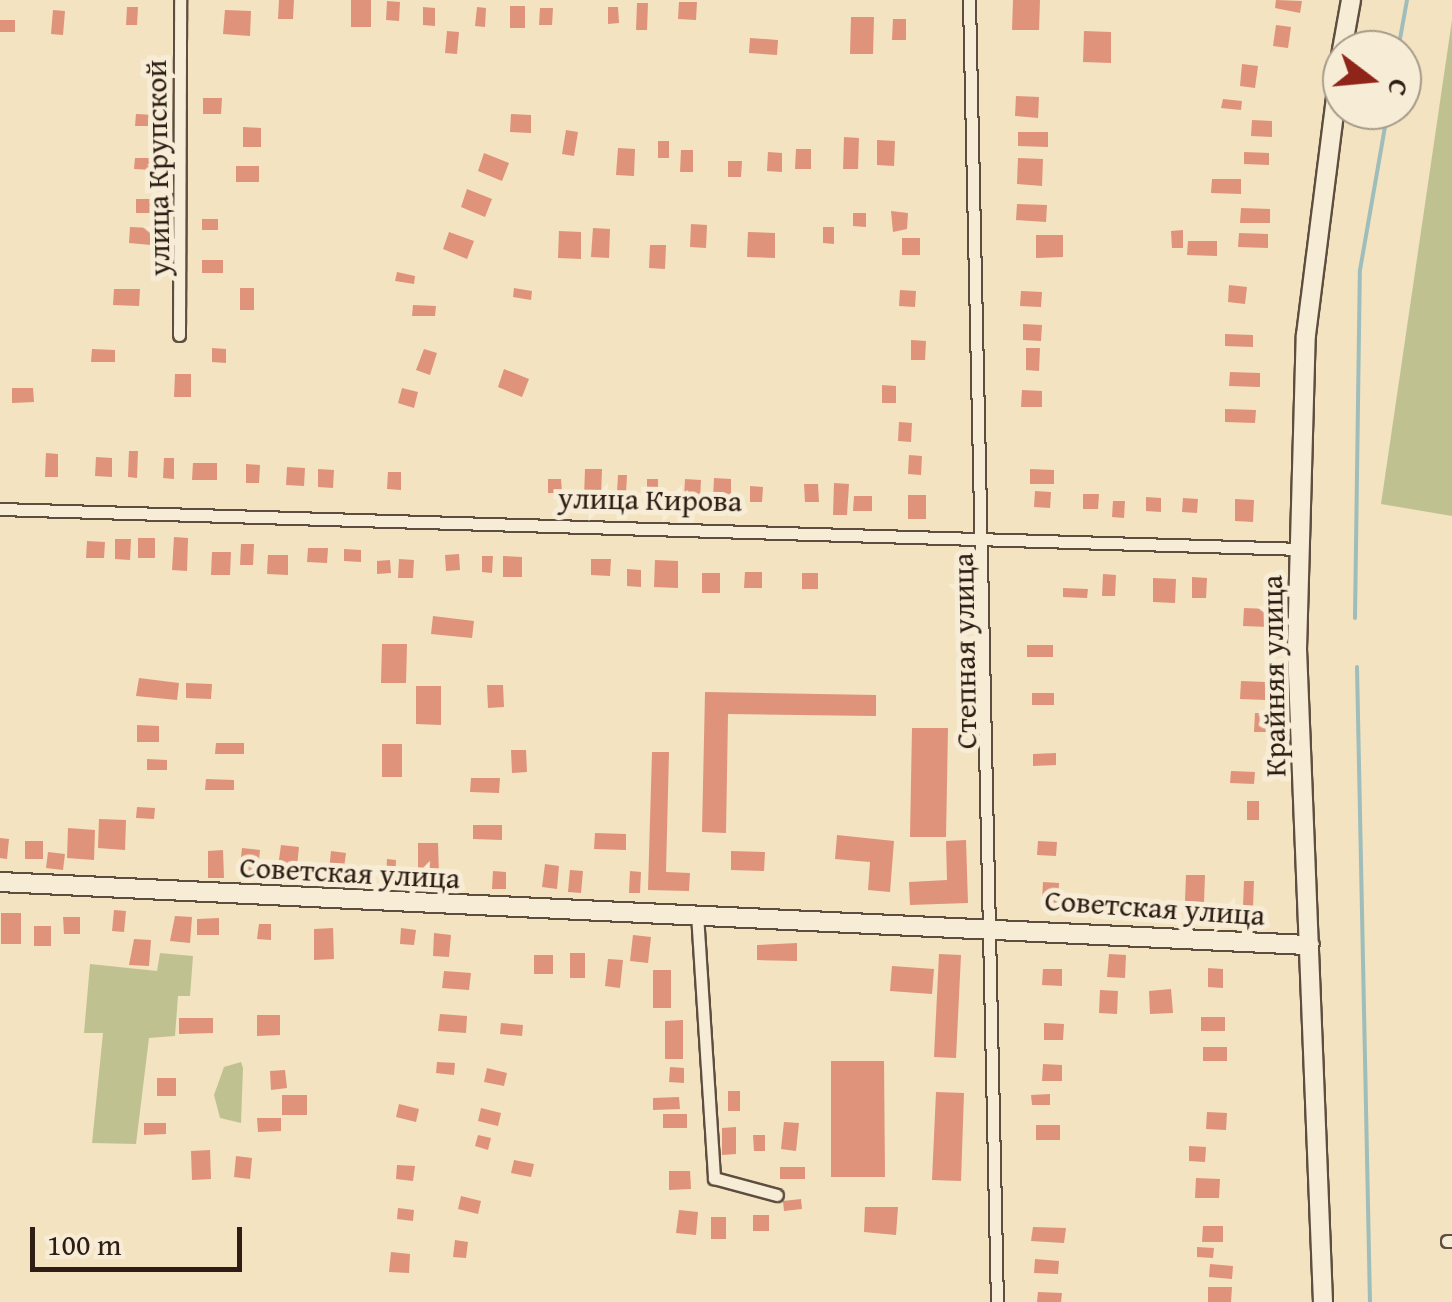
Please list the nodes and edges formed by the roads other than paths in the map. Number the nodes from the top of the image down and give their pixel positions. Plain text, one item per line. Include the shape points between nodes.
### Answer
1 (180, 0) edge
2 (969, 0) edge
3 (1351, 0) edge
4 (1346, 30) edge
5 (1332, 130) edge
6 (179, 335) dead end
7 (0, 508) edge
8 (987, 532) junction
9 (1299, 548) junction
10 (0, 882) edge
11 (697, 914) junction
12 (993, 923) junction
13 (1309, 945) junction
14 (776, 1195) dead end
15 (997, 1302) edge
16 (1322, 1302) edge

1 - 6 street, улица Крупской
2 - 8 street, Степная улица
3 - 4 street, Крайняя улица
5 - 9 street, Крайняя улица via 1306,334
7 - 8 street, улица Кирова
8 - 9 street, улица Кирова
8 - 12 street, Степная улица
9 - 13 street, Крайняя улица
10 - 11 street, Советская улица
11 - 12 street, Советская улица
11 - 14 street via 714,1178
12 - 13 street, Советская улица
12 - 15 street, Степная улица
13 - 16 street, Крайняя улица

